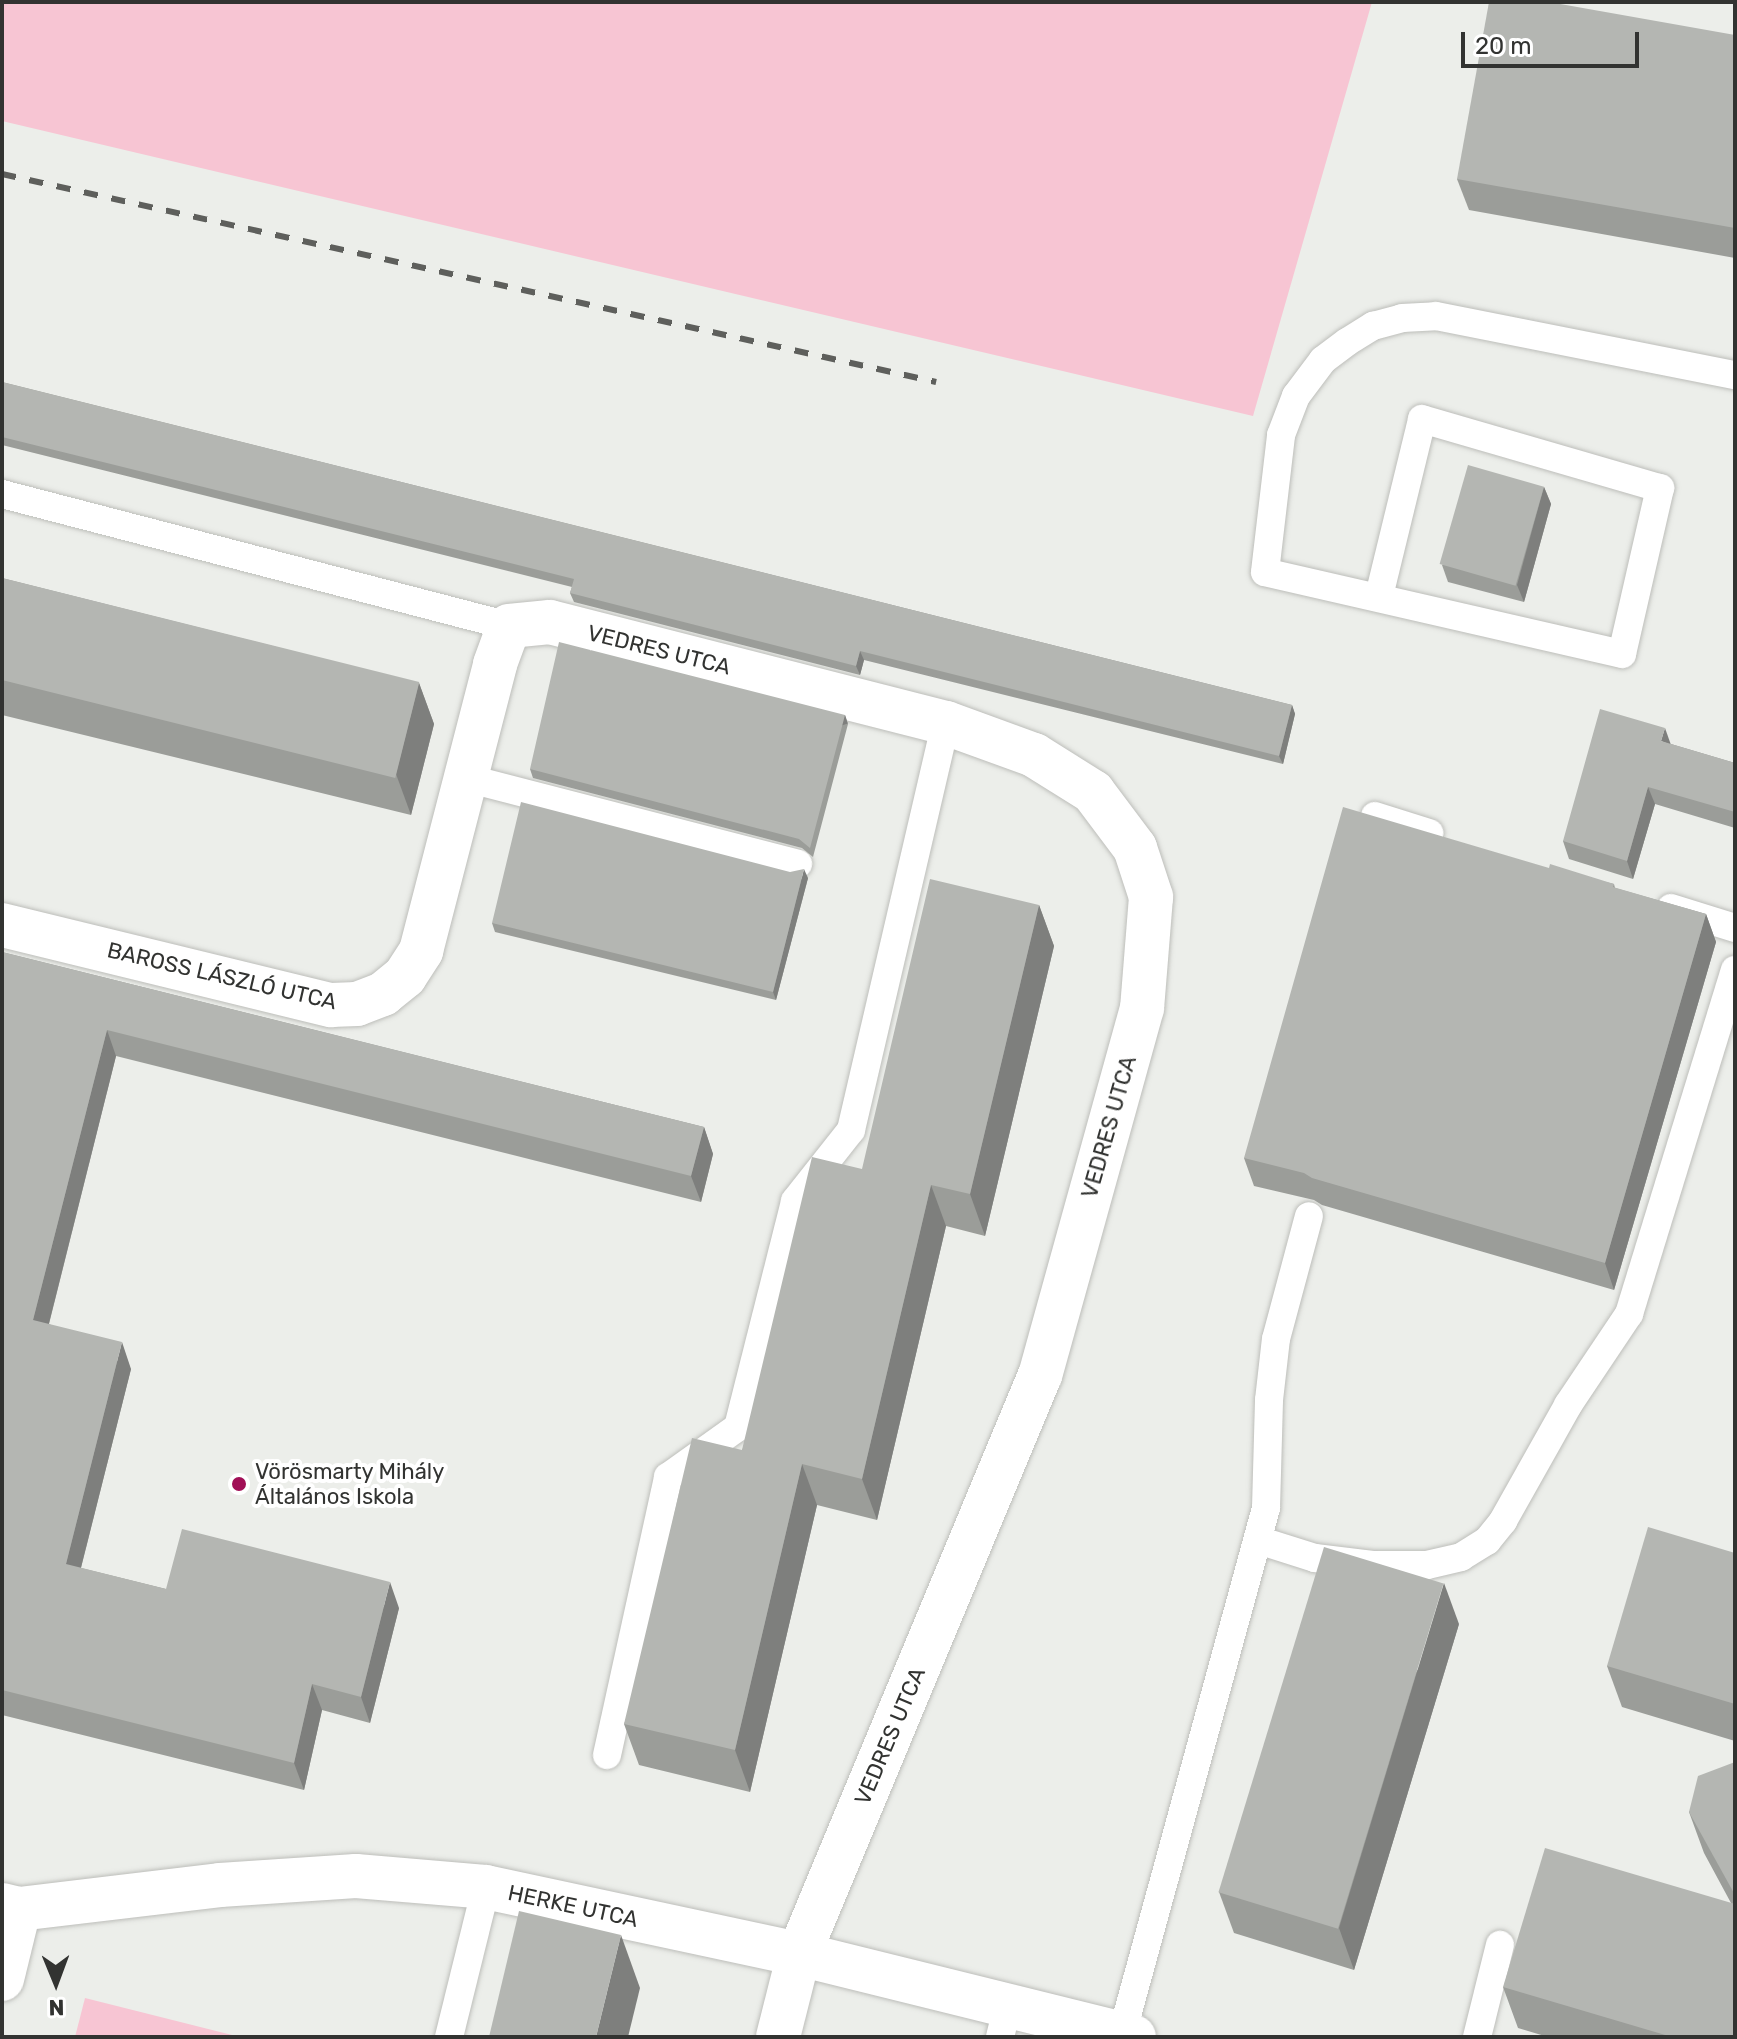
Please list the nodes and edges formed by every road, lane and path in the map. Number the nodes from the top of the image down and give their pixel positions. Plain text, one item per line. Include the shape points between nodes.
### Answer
1 (1735, 375) edge
2 (2, 494) edge
3 (1379, 596) junction
4 (509, 626) junction
5 (946, 723) junction
6 (466, 778) junction
7 (1375, 816) edge
8 (1450, 839) edge
9 (798, 864) dead end
10 (1645, 900) edge
11 (2, 925) edge
12 (1735, 928) edge
13 (1735, 970) edge
14 (1309, 1216) edge
15 (1258, 1540) junction
16 (607, 1755) dead end
17 (486, 1887) junction
18 (11, 1907) edge
19 (1500, 1945) dead end
20 (799, 1954) junction
21 (2, 1979) edge
22 (1004, 2021) edge
23 (1128, 2036) edge
24 (449, 2037) edge
25 (778, 2037) edge
26 (1477, 2037) edge

1 - 3 lane via 1436,316 1373,326 1347,342 1323,360 1296,396 1281,435 1265,572
2 - 4 lane
3 - 3 lane via 1622,654 1660,488 1422,419
4 - 5 street, VEDRES UTCA via 550,622
4 - 6 street, BAROSS LÁSZLÓ UTCA
5 - 16 lane via 851,1130 795,1201 738,1427 668,1477
5 - 20 street, VEDRES UTCA via 1034,755 1093,792 1135,848 1151,897 1142,1008 1040,1375
6 - 9 lane
6 - 11 street, BAROSS LÁSZLÓ UTCA via 421,951 405,976 383,994 357,1004 331,1005
7 - 8 lane
10 - 12 lane
13 - 15 lane via 1629,1314 1487,1541 1461,1557 1427,1565 1373,1565 1315,1558
14 - 15 lane via 1276,1339 1266,1508
15 - 23 lane
17 - 18 street, HERKE UTCA via 356,1876
17 - 20 street, HERKE UTCA
17 - 24 lane
18 - 21 street
19 - 26 lane
20 - 22 street, HERKE UTCA
20 - 25 street, VEDRES UTCA
22 - 23 street, HERKE UTCA

